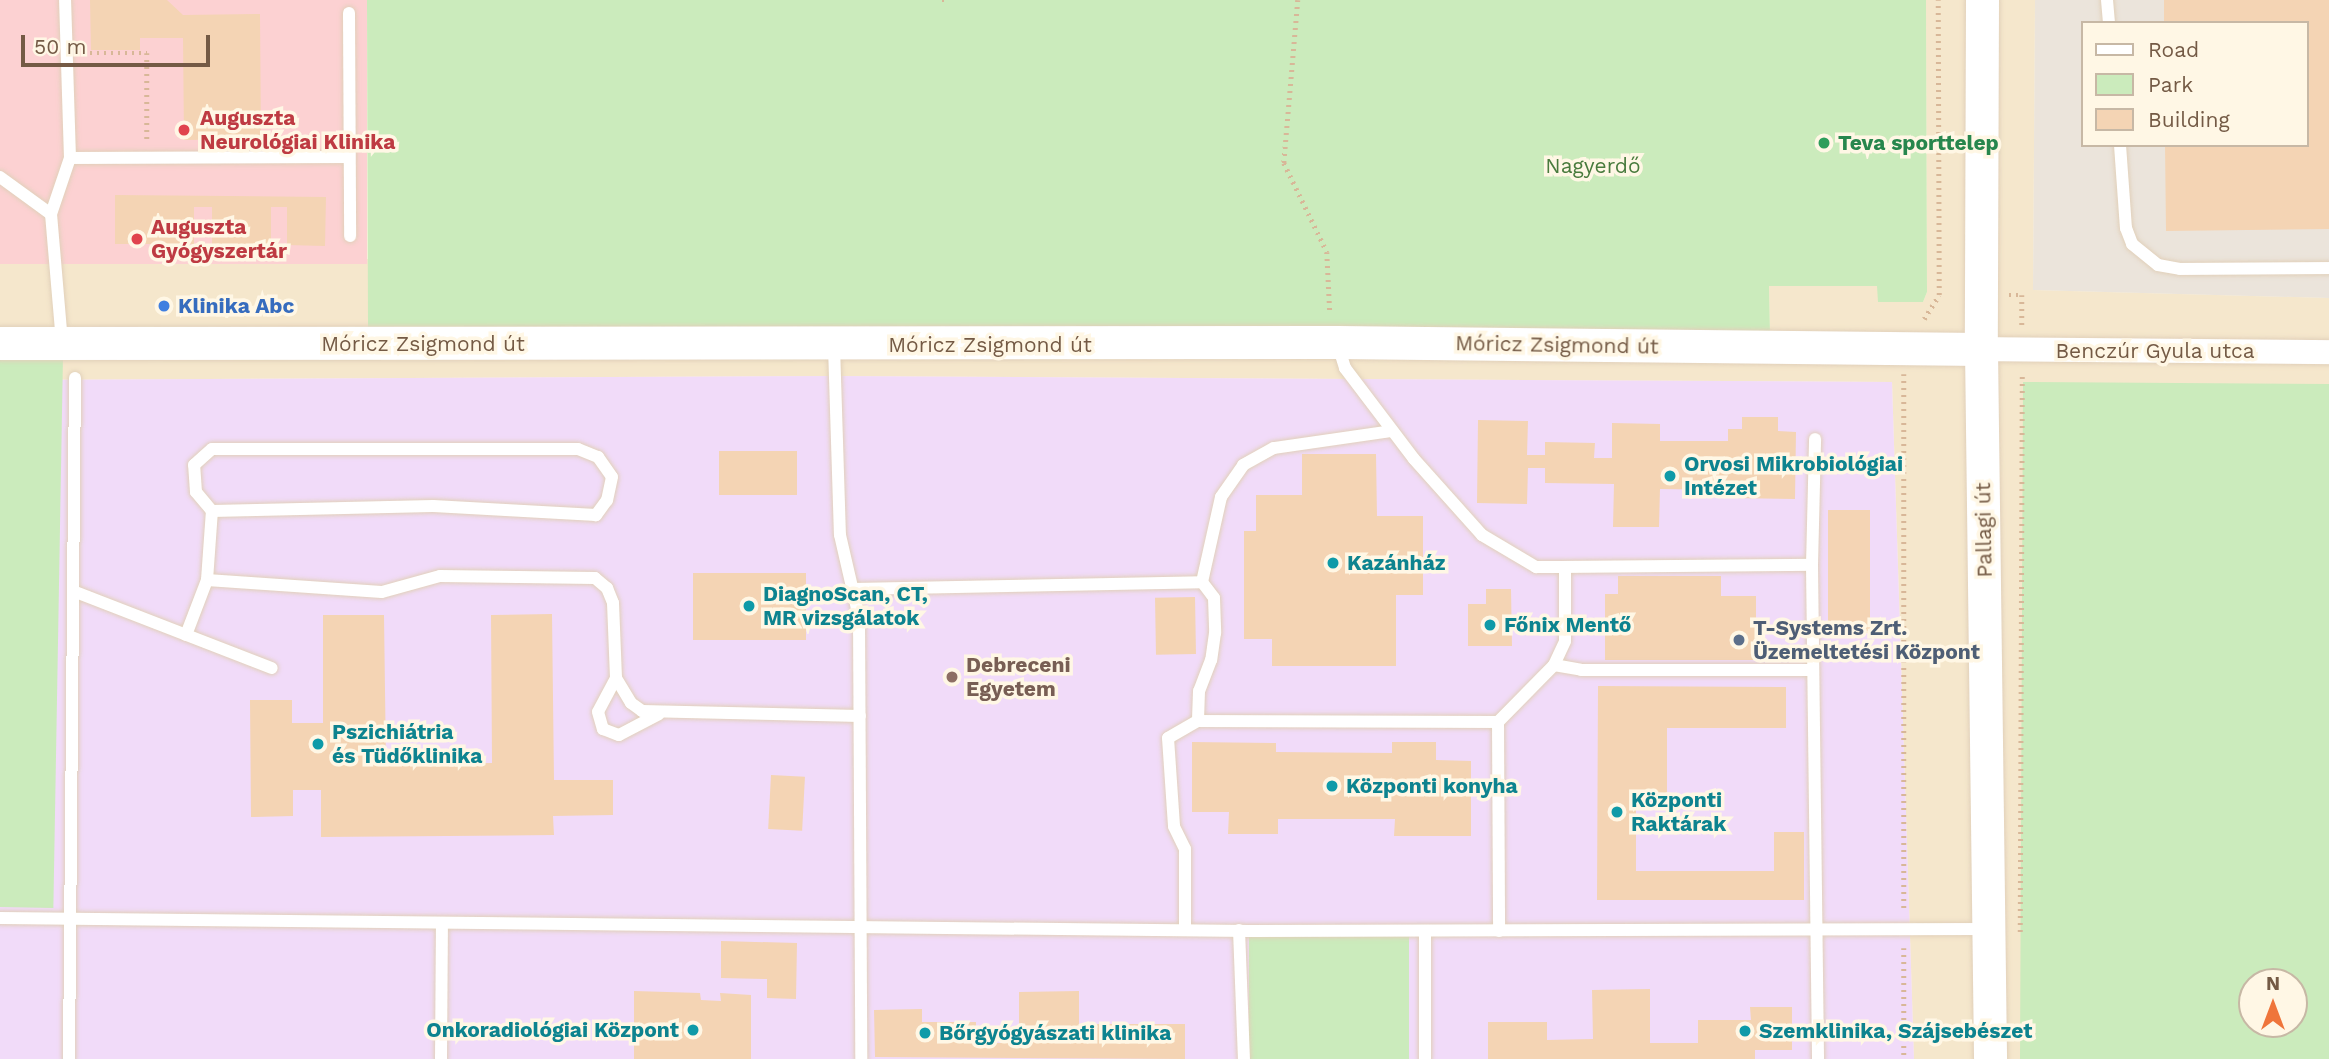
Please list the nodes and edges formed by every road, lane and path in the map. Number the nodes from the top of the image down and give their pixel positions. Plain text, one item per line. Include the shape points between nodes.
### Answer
1 (65, 0) edge
2 (942, 0) edge
3 (948, 0) edge
4 (1298, 0) edge
5 (1938, 0) edge
6 (1982, 0) edge
7 (2107, 0) edge
8 (349, 13) dead end
9 (2109, 21) edge
10 (64, 52) junction
11 (2120, 147) edge
12 (349, 157) junction
13 (70, 158) junction
14 (146, 158) junction
15 (0, 177) edge
16 (51, 214) junction
17 (350, 236) dead end
18 (2329, 268) edge
19 (1333, 327) junction
20 (62, 342) junction
21 (0, 343) edge
22 (834, 346) junction
23 (1924, 349) junction
24 (1981, 349) junction
25 (2329, 352) edge
26 (75, 378) dead end
27 (2022, 382) dead end
28 (1392, 431) junction
29 (1815, 439) dead end
30 (212, 511) junction
31 (1812, 565) junction
32 (1565, 567) junction
33 (207, 580) junction
34 (1202, 582) junction
35 (853, 589) junction
36 (73, 591) junction
37 (186, 635) junction
38 (1554, 665) junction
39 (272, 667) dead end
40 (1812, 670) junction
41 (616, 678) junction
42 (659, 714) junction
43 (860, 716) junction
44 (1198, 721) junction
45 (1498, 722) junction
46 (68, 916) junction
47 (0, 918) edge
48 (442, 924) junction
49 (863, 924) junction
50 (1185, 929) junction
51 (1239, 930) junction
52 (1904, 930) junction
53 (1425, 931) junction
54 (1499, 931) junction
55 (1818, 932) junction
56 (2005, 932) junction
57 (69, 1059) edge
58 (441, 1059) edge
59 (862, 1059) edge
60 (1244, 1059) edge
61 (1425, 1059) edge
62 (1818, 1059) edge
63 (1904, 1059) edge
64 (1990, 1059) edge

1 - 10 lane
2 - 3 path
4 - 19 path via 1284,163 1327,252
5 - 23 path via 1939,295 1924,320
6 - 24 street, Pallagi út
7 - 9 lane
8 - 12 lane
10 - 13 lane
10 - 14 path via 147,53
11 - 18 lane via 2126,228 2132,244 2158,265 2180,269
12 - 14 lane
12 - 17 lane
13 - 14 lane
13 - 16 lane
15 - 16 lane
16 - 20 lane
19 - 22 street, Móricz Zsigmond út
19 - 23 street, Móricz Zsigmond út
19 - 28 lane via 1345,368
20 - 21 street, Móricz Zsigmond út
20 - 22 street, Móricz Zsigmond út
22 - 35 lane via 840,535
23 - 24 street, Móricz Zsigmond út
23 - 52 path via 1924,366 1904,366
24 - 25 street, Benczúr Gyula utca
24 - 56 street, Pallagi út
26 - 36 lane
27 - 56 path
28 - 32 lane via 1482,535 1536,567
28 - 34 lane via 1275,448 1243,465 1221,497
29 - 31 lane
30 - 30 lane via 433,506 596,515 607,500 612,477 598,457 578,449 212,449 194,465 196,492
30 - 33 lane
31 - 32 lane
31 - 40 lane
32 - 38 lane via 1565,641
33 - 37 lane
33 - 41 lane via 383,592 440,576 595,578 607,588 613,603
34 - 35 lane
34 - 44 lane via 1214,598 1215,633 1199,691
35 - 43 lane via 859,617
36 - 37 lane
36 - 46 lane
37 - 39 lane
38 - 40 lane via 1581,670
38 - 45 lane
40 - 55 lane
41 - 42 lane via 631,703
41 - 42 lane via 598,712 603,729 620,735
42 - 43 lane
43 - 49 lane
44 - 45 lane
44 - 50 lane via 1168,738 1174,826 1185,849
45 - 54 lane
46 - 47 lane
46 - 48 lane
46 - 57 lane
48 - 49 lane
48 - 58 lane
49 - 50 lane
49 - 59 lane
50 - 51 lane
51 - 53 lane
51 - 60 lane
52 - 55 lane
52 - 56 lane
52 - 63 path
53 - 54 lane
53 - 61 lane
54 - 55 lane
55 - 62 lane
56 - 64 street, Pallagi út

